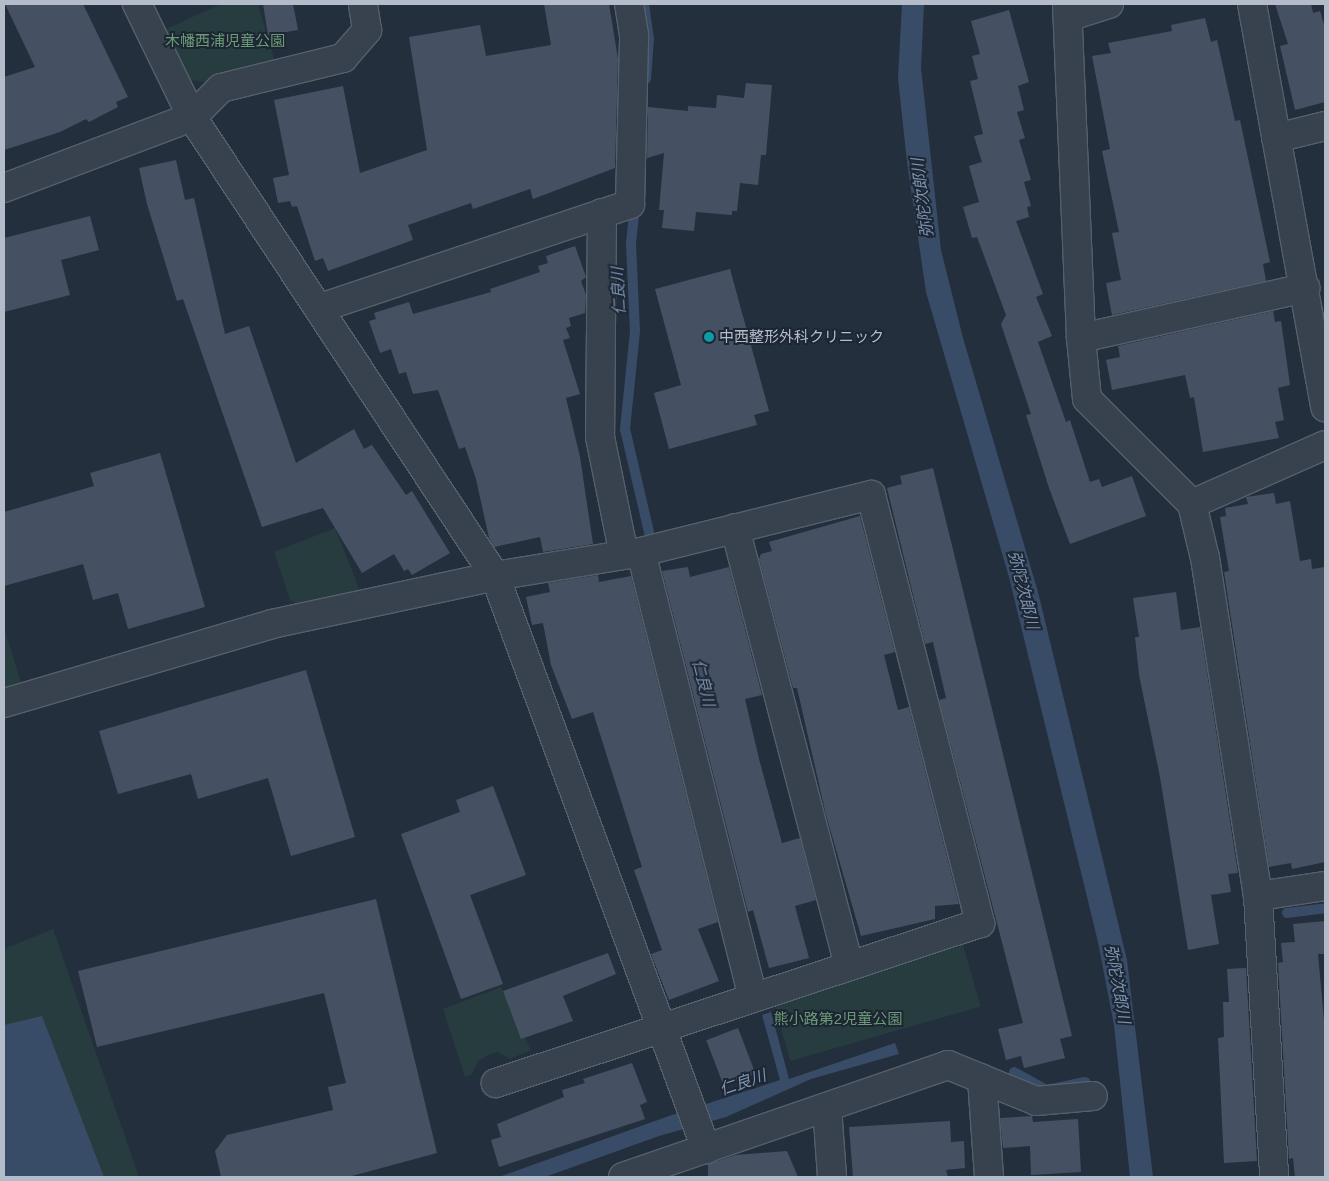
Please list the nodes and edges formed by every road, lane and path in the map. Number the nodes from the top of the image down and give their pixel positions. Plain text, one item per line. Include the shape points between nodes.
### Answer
1 (137, 4) edge
2 (362, 4) edge
3 (629, 4) edge
4 (1109, 4) edge
5 (1252, 4) edge
6 (1067, 10) edge
7 (192, 117) junction
8 (1325, 126) edge
9 (1276, 138) junction
10 (4, 188) edge
11 (602, 213) junction
12 (1305, 288) junction
13 (320, 308) junction
14 (1081, 338) junction
15 (1322, 359) edge
16 (1325, 407) edge
17 (1325, 445) edge
18 (1192, 504) junction
19 (734, 528) junction
20 (636, 553) junction
21 (495, 576) junction
22 (4, 703) edge
23 (1325, 886) edge
24 (1258, 896) junction
25 (849, 965) junction
26 (754, 996) junction
27 (661, 1026) junction
28 (982, 1079) junction
29 (496, 1083) dead end
30 (1093, 1096) dead end
31 (826, 1107) junction
32 (703, 1143) junction
33 (667, 1170) edge
34 (624, 1177) edge
35 (832, 1177) edge
36 (989, 1177) edge
37 (1274, 1177) edge

1 - 7 street
2 - 7 street via 367,30 343,58 222,88
3 - 11 street via 634,44 630,204
4 - 6 street
5 - 9 street
6 - 14 street
7 - 10 street
7 - 13 street
8 - 9 street
9 - 12 street
11 - 13 street
11 - 20 street via 600,437
12 - 14 street
12 - 15 street
13 - 21 street
14 - 18 street via 1087,399
15 - 16 street
17 - 18 street
18 - 24 street via 1205,558
19 - 20 street
19 - 25 street
19 - 25 street via 871,495 980,923
20 - 21 street
20 - 26 street
21 - 22 street via 272,624
21 - 27 street
23 - 24 street
24 - 37 street
25 - 26 street
26 - 27 street
27 - 29 street
27 - 32 street
28 - 30 street via 1036,1101
28 - 31 street via 948,1065
28 - 36 street
31 - 32 street
31 - 35 street
32 - 33 street
33 - 34 street

